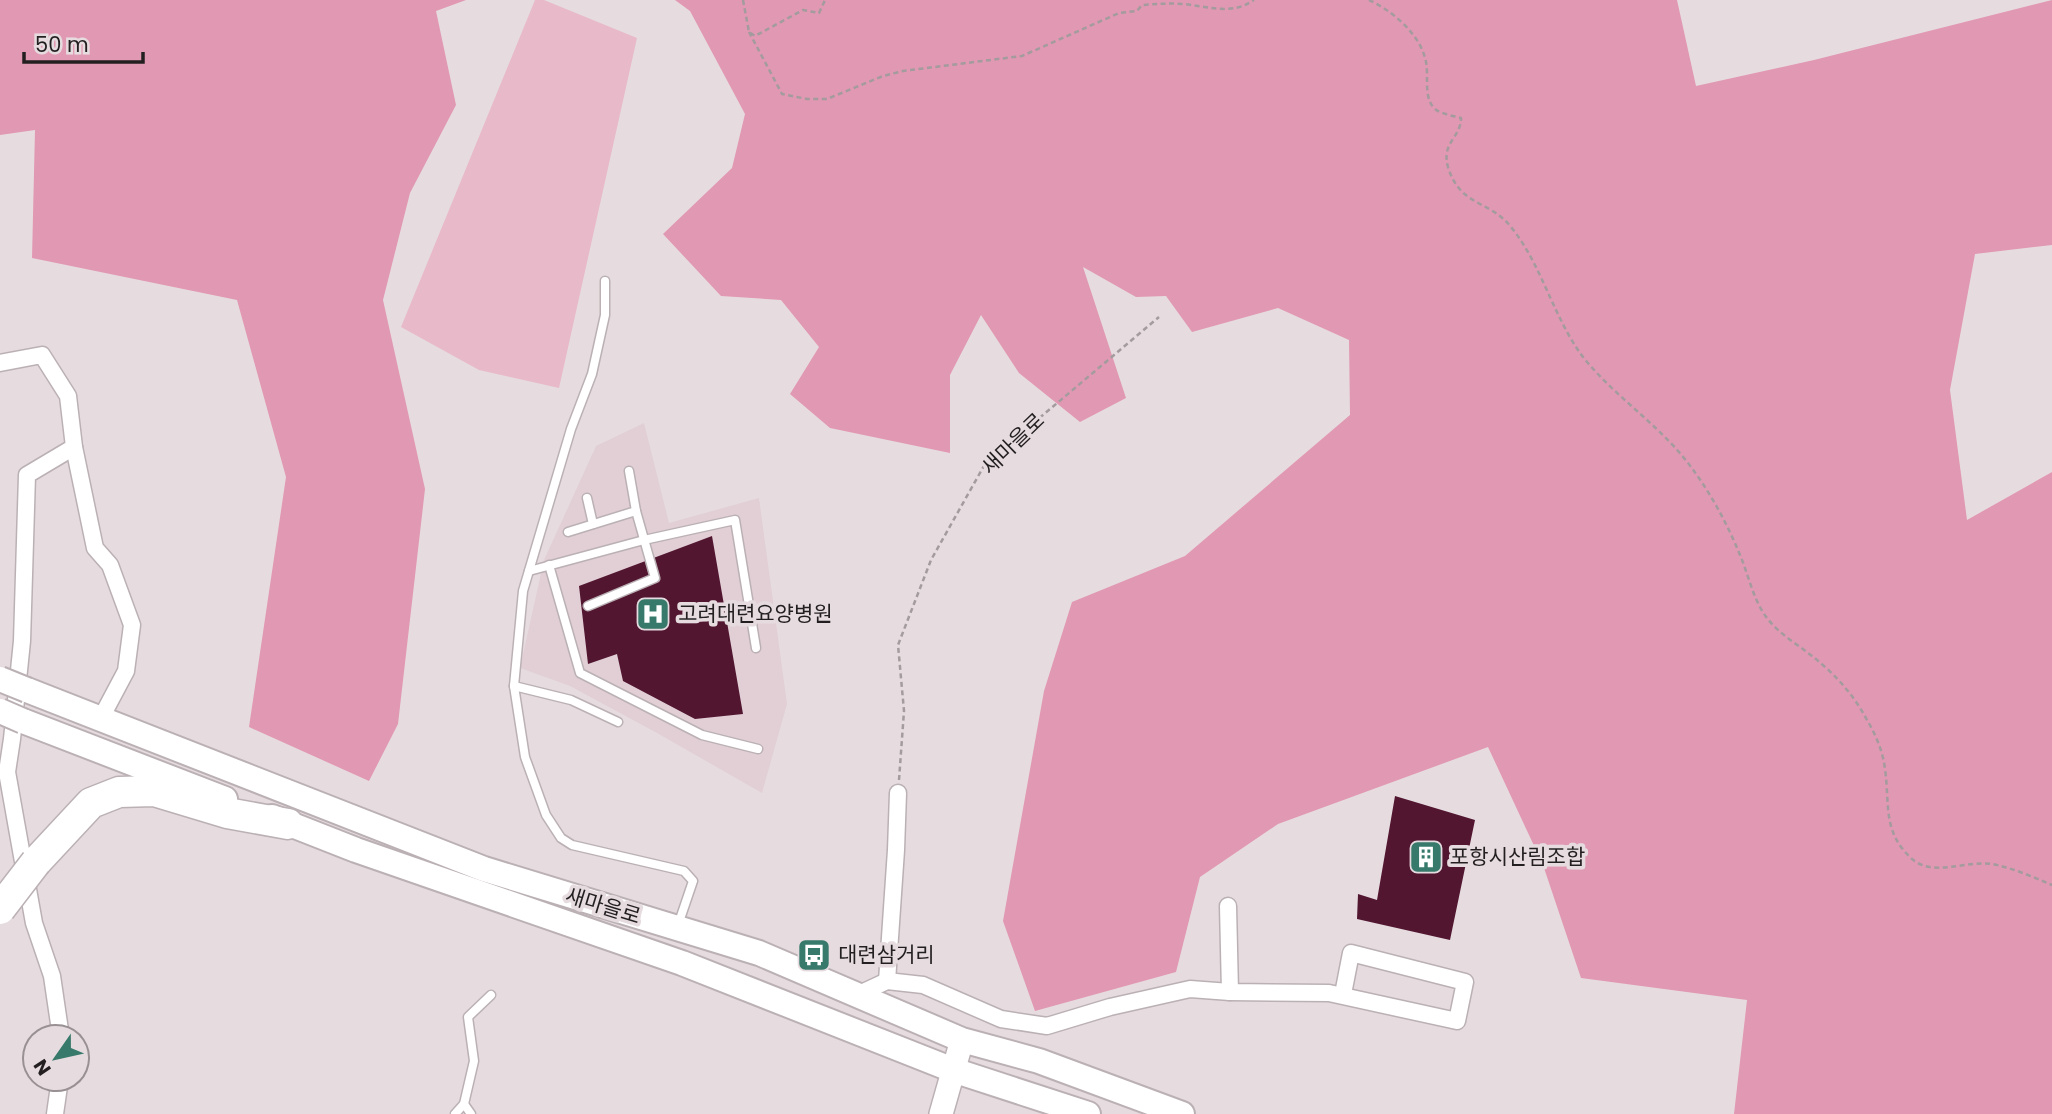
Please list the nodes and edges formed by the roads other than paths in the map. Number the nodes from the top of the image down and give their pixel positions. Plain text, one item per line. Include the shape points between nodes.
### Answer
1 (605, 281) dead end
2 (0, 363) edge
3 (74, 447) junction
4 (629, 471) dead end
5 (587, 498) dead end
6 (636, 511) junction
7 (593, 524) junction
8 (568, 532) dead end
9 (644, 540) junction
10 (549, 565) junction
11 (528, 571) junction
12 (588, 606) dead end
13 (756, 648) dead end
14 (0, 680) edge
15 (514, 686) junction
16 (0, 711) edge
17 (101, 719) junction
18 (618, 722) dead end
19 (758, 750) dead end
20 (898, 793) road end
21 (288, 824) junction
22 (1228, 906) dead end
23 (0, 909) edge
24 (677, 928) junction
25 (887, 981) junction
26 (1230, 992) junction
27 (1343, 994) junction
28 (491, 995) dead end
29 (857, 995) junction
30 (59, 1023) edge
31 (962, 1040) junction
32 (953, 1070) junction
33 (59, 1093) edge
34 (464, 1104) junction
35 (55, 1114) edge
36 (455, 1114) edge
37 (471, 1114) edge
38 (941, 1114) edge
39 (1088, 1114) edge
40 (1182, 1114) edge

1 - 11 lane via 605,314 592,374
2 - 3 street via 43,355 68,396
3 - 17 street via 95,548 110,565 132,625 126,671
3 - 30 street via 27,475 22,641 7,772 31,909 52,976
4 - 6 lane
5 - 7 lane
6 - 7 lane
6 - 9 lane
7 - 8 lane
9 - 10 lane
9 - 12 lane via 655,578
9 - 13 lane via 735,520
10 - 11 lane
10 - 19 lane via 580,673 702,735
11 - 15 lane
14 - 17 main road, 새마을로, bridge
15 - 18 lane via 571,700
15 - 24 lane via 525,757 546,815 561,838 572,845 684,871 693,881
16 - 21 main road, 새마을로, bridge
17 - 24 main road, 새마을로 via 484,869
20 - 25 street
21 - 23 highway, bridge via 227,813 154,791 119,792 91,803
21 - 32 main road, 새마을로 via 682,963
22 - 26 street
24 - 29 main road, 새마을로 via 759,953
25 - 26 street via 923,985 1001,1019 1047,1026 1189,989
25 - 29 street
26 - 27 street
27 - 27 street via 1457,1021 1465,982 1351,953
28 - 34 lane via 468,1017 474,1061
29 - 31 main road, 새마을로
31 - 32 street
31 - 40 main road, 새마을로 via 1039,1061
32 - 38 street
32 - 39 main road, 새마을로
33 - 35 street
34 - 36 lane
34 - 37 lane

